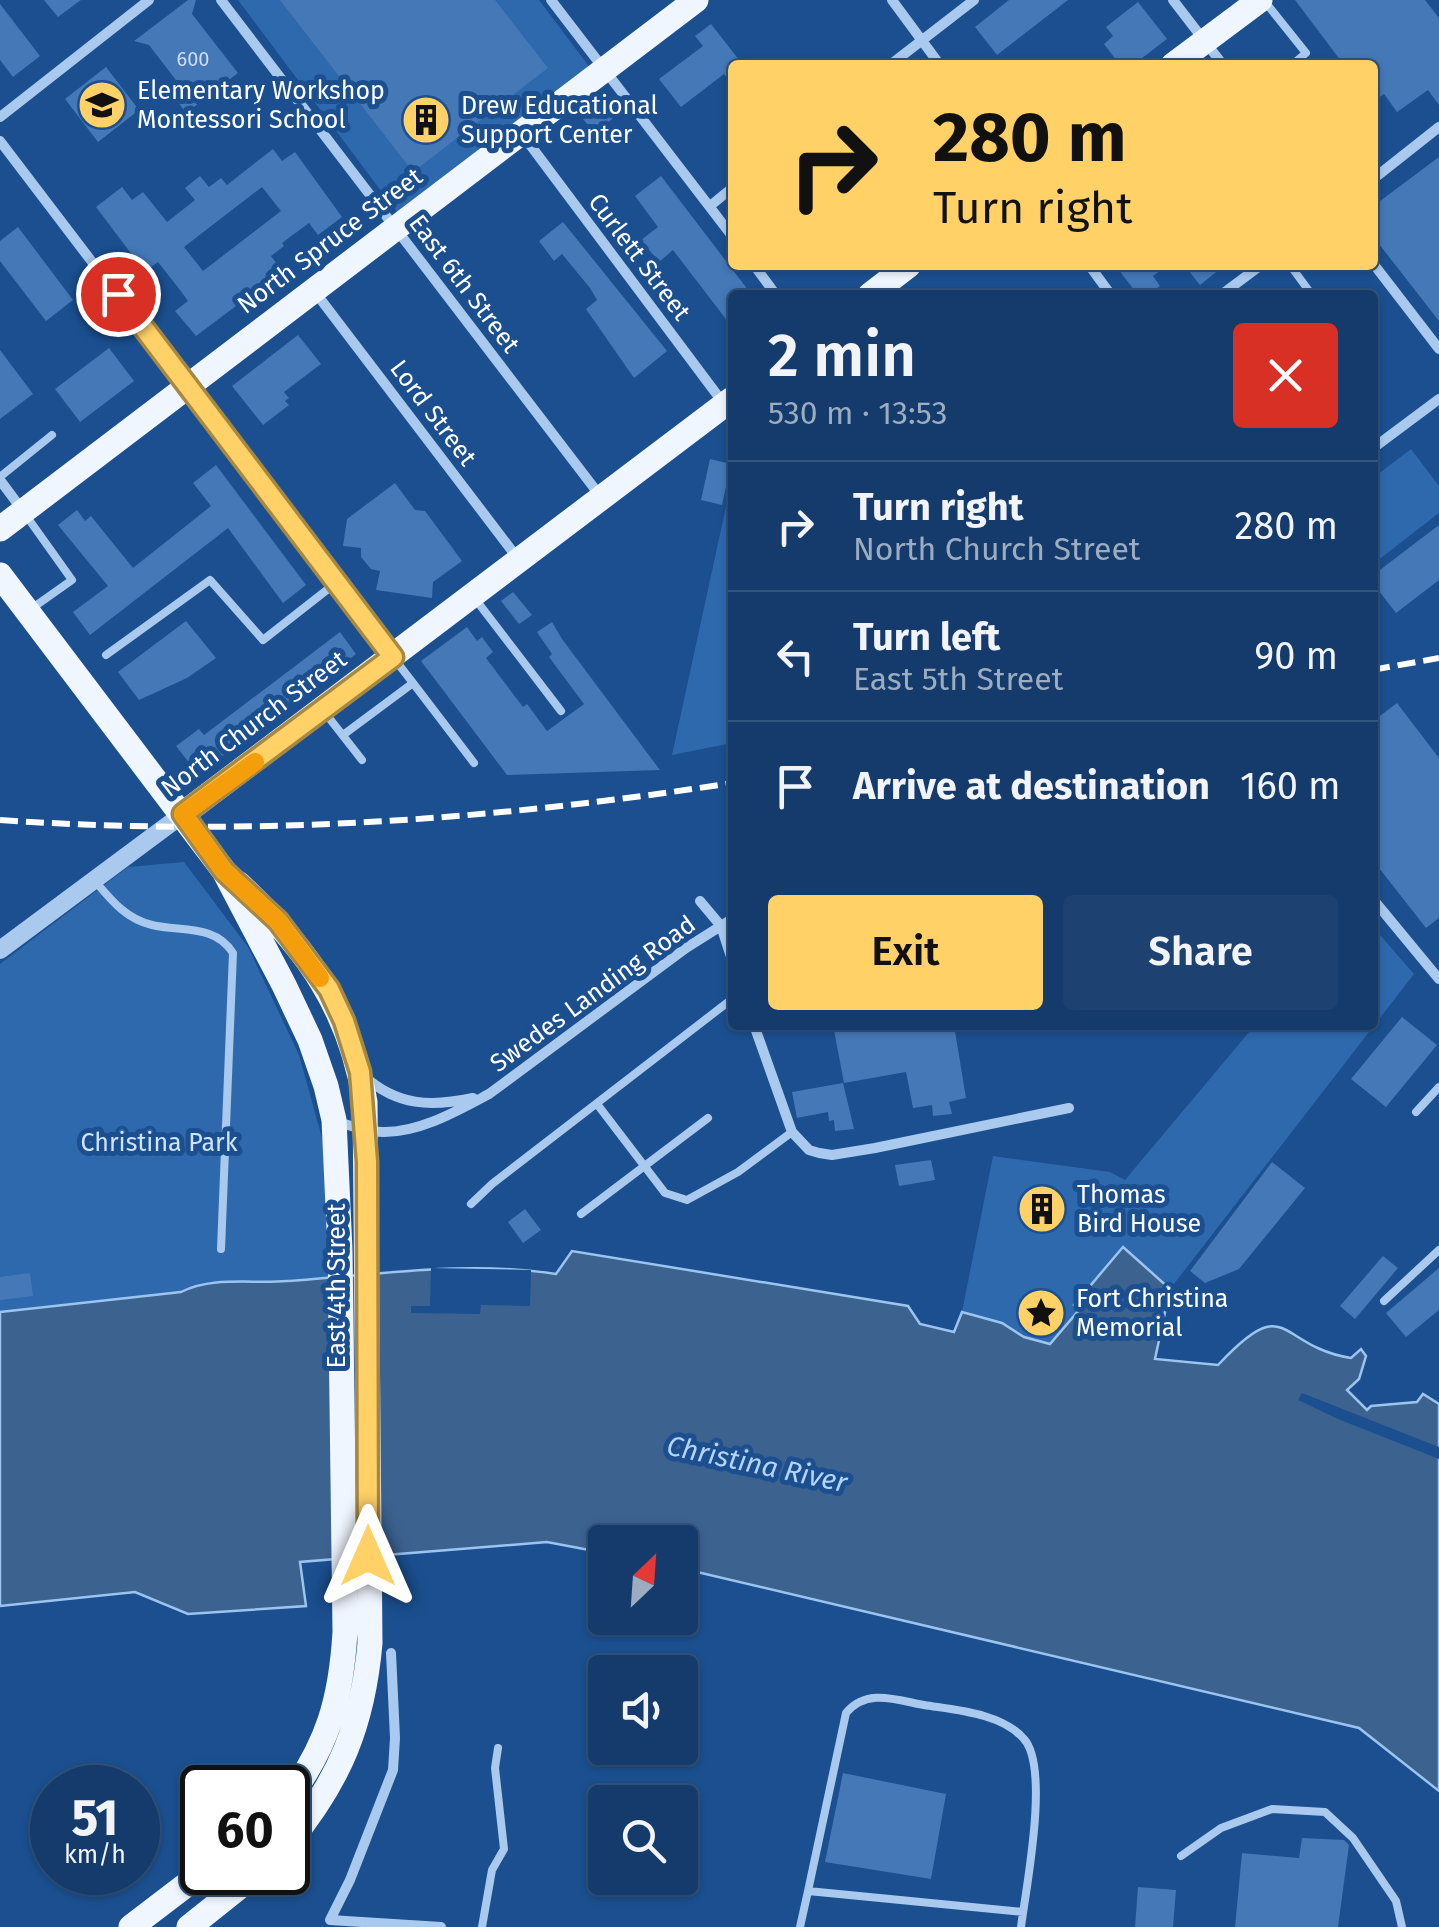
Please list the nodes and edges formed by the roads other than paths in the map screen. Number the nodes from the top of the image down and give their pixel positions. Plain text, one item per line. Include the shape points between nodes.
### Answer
1 (149, 0) edge
2 (221, 0) edge
3 (551, 0) edge
4 (696, 0) edge
5 (892, 0) edge
6 (974, 0) edge
7 (1173, 0) edge
8 (1261, 0) edge
9 (921, 40) junction
10 (1205, 41) junction
11 (896, 60) edge
12 (936, 60) edge
13 (1180, 60) edge
14 (1219, 60) edge
15 (1298, 60) edge
16 (606, 69) junction
17 (0, 117) edge
18 (1439, 127) edge
19 (522, 134) junction
20 (0, 141) edge
21 (1378, 175) edge
22 (728, 191) edge
23 (710, 206) junction
24 (396, 228) junction
25 (728, 231) edge
26 (895, 270) edge
27 (1254, 270) edge
28 (1378, 270) edge
29 (875, 290) edge
30 (1228, 290) edge
31 (315, 291) junction
32 (1439, 349) edge
33 (189, 386) junction
34 (1439, 399) edge
35 (728, 402) edge
36 (52, 435) dead end
37 (1378, 445) edge
38 (0, 478) edge
39 (602, 498) junction
40 (24, 512) junction
41 (0, 529) edge
42 (519, 560) junction
43 (0, 575) edge
44 (337, 582) junction
45 (473, 597) junction
46 (28, 611) junction
47 (106, 655) dead end
48 (393, 657) junction
49 (413, 682) junction
50 (323, 710) junction
51 (561, 712) dead end
52 (343, 735) junction
53 (362, 760) dead end
54 (474, 762) dead end
55 (183, 814) junction
56 (224, 871) junction
57 (94, 881) junction
58 (700, 901) dead end
59 (1378, 905) edge
60 (728, 922) edge
61 (722, 926) junction
62 (3, 942) edge
63 (728, 946) edge
64 (1439, 979) edge
65 (728, 1002) edge
66 (756, 1030) edge
67 (360, 1072) junction
68 (1439, 1087) edge
69 (489, 1094) junction
70 (597, 1104) junction
71 (1069, 1108) dead end
72 (1416, 1112) dead end
73 (708, 1118) dead end
74 (334, 1120) junction
75 (366, 1130) junction
76 (792, 1132) junction
77 (644, 1166) junction
78 (472, 1204) dead end
79 (581, 1214) dead end
80 (221, 1249) dead end
81 (1439, 1250) edge
82 (1384, 1301) dead end
83 (392, 1653) dead end
84 (338, 1741) junction
85 (498, 1748) dead end
86 (310, 1773) edge
87 (310, 1813) edge
88 (1181, 1856) dead end
89 (180, 1889) edge
90 (808, 1892) junction
91 (229, 1895) edge
92 (240, 1895) edge
93 (1023, 1912) junction
94 (329, 1923) edge
95 (130, 1927) edge
96 (189, 1927) edge
97 (215, 1927) edge
98 (441, 1927) edge
99 (482, 1927) edge
100 (800, 1927) edge
101 (1021, 1927) edge
102 (1402, 1927) edge

1 - 17 street
2 - 24 street, East 6th Street
3 - 16 street
4 - 16 main road, North Spruce Street
5 - 9 street
6 - 9 street
7 - 10 street
8 - 10 main road
8 - 15 lane via 1306,53
9 - 11 street
9 - 12 street
10 - 13 main road
10 - 14 street
16 - 19 main road, North Spruce Street
16 - 23 street
18 - 21 street
19 - 24 main road, North Spruce Street
19 - 35 street, Curlett Street
20 - 33 street
22 - 23 street
23 - 25 street
24 - 31 main road, North Spruce Street
24 - 39 street, East 6th Street
26 - 29 main road
27 - 30 street
28 - 32 street
31 - 33 main road, North Spruce Street
31 - 42 street, Lord Street
33 - 40 main road, North Spruce Street
33 - 44 street
34 - 37 street
35 - 39 main road, North Church Street
36 - 38 lane
38 - 40 street
39 - 42 main road, North Church Street
40 - 41 main road, North Spruce Street
40 - 46 lane via 72,580
42 - 45 main road, North Church Street
43 - 46 main road, East 4th Street
44 - 47 lane via 264,640 210,580
44 - 48 street
45 - 48 main road, North Church Street
45 - 51 lane
46 - 55 main road, East 4th Street
48 - 49 lane
48 - 50 main road, North Church Street
49 - 52 lane
49 - 54 lane
50 - 52 lane
50 - 55 main road, North Church Street
52 - 53 lane
55 - 56 main road, East 4th Street
55 - 57 street, North Church Street
56 - 67 main road, East 4th Street via 278,921 329,989
56 - 74 main road, East 4th Street via 310,1040
57 - 62 street, North Church Street
57 - 80 lane via 134,917 209,932 233,953
58 - 61 street, Swedes Landing Road
59 - 64 street
60 - 61 street, Swedes Landing Road
61 - 63 street, Swedes Landing Road
61 - 69 street, Swedes Landing Road
65 - 70 lane
66 - 76 street
67 - 69 street, Swedes Landing Road via 396,1097 426,1105
67 - 75 main road, East 4th Street
68 - 72 lane
69 - 75 street, Swedes Landing Road via 413,1127
70 - 77 lane
70 - 78 lane
71 - 76 street via 832,1154 809,1150
73 - 77 lane
74 - 75 street, Swedes Landing Road
74 - 84 main road, East 4th Street via 346,1632
75 - 84 main road, East 4th Street via 370,1643 367,1679
76 - 77 lane via 687,1200 665,1192
77 - 79 lane
81 - 82 lane
83 - 94 street via 393,1770
84 - 86 main road
84 - 87 main road via 328,1789
85 - 99 lane via 504,1849 492,1870
88 - 102 lane via 1221,1828 1272,1808 1325,1812 1386,1885
89 - 95 main road
90 - 93 lane
90 - 93 lane via 846,1714 859,1701 878,1697 978,1714 1025,1739 1036,1792
90 - 100 lane
91 - 96 main road
92 - 97 main road
93 - 101 lane
94 - 98 street

